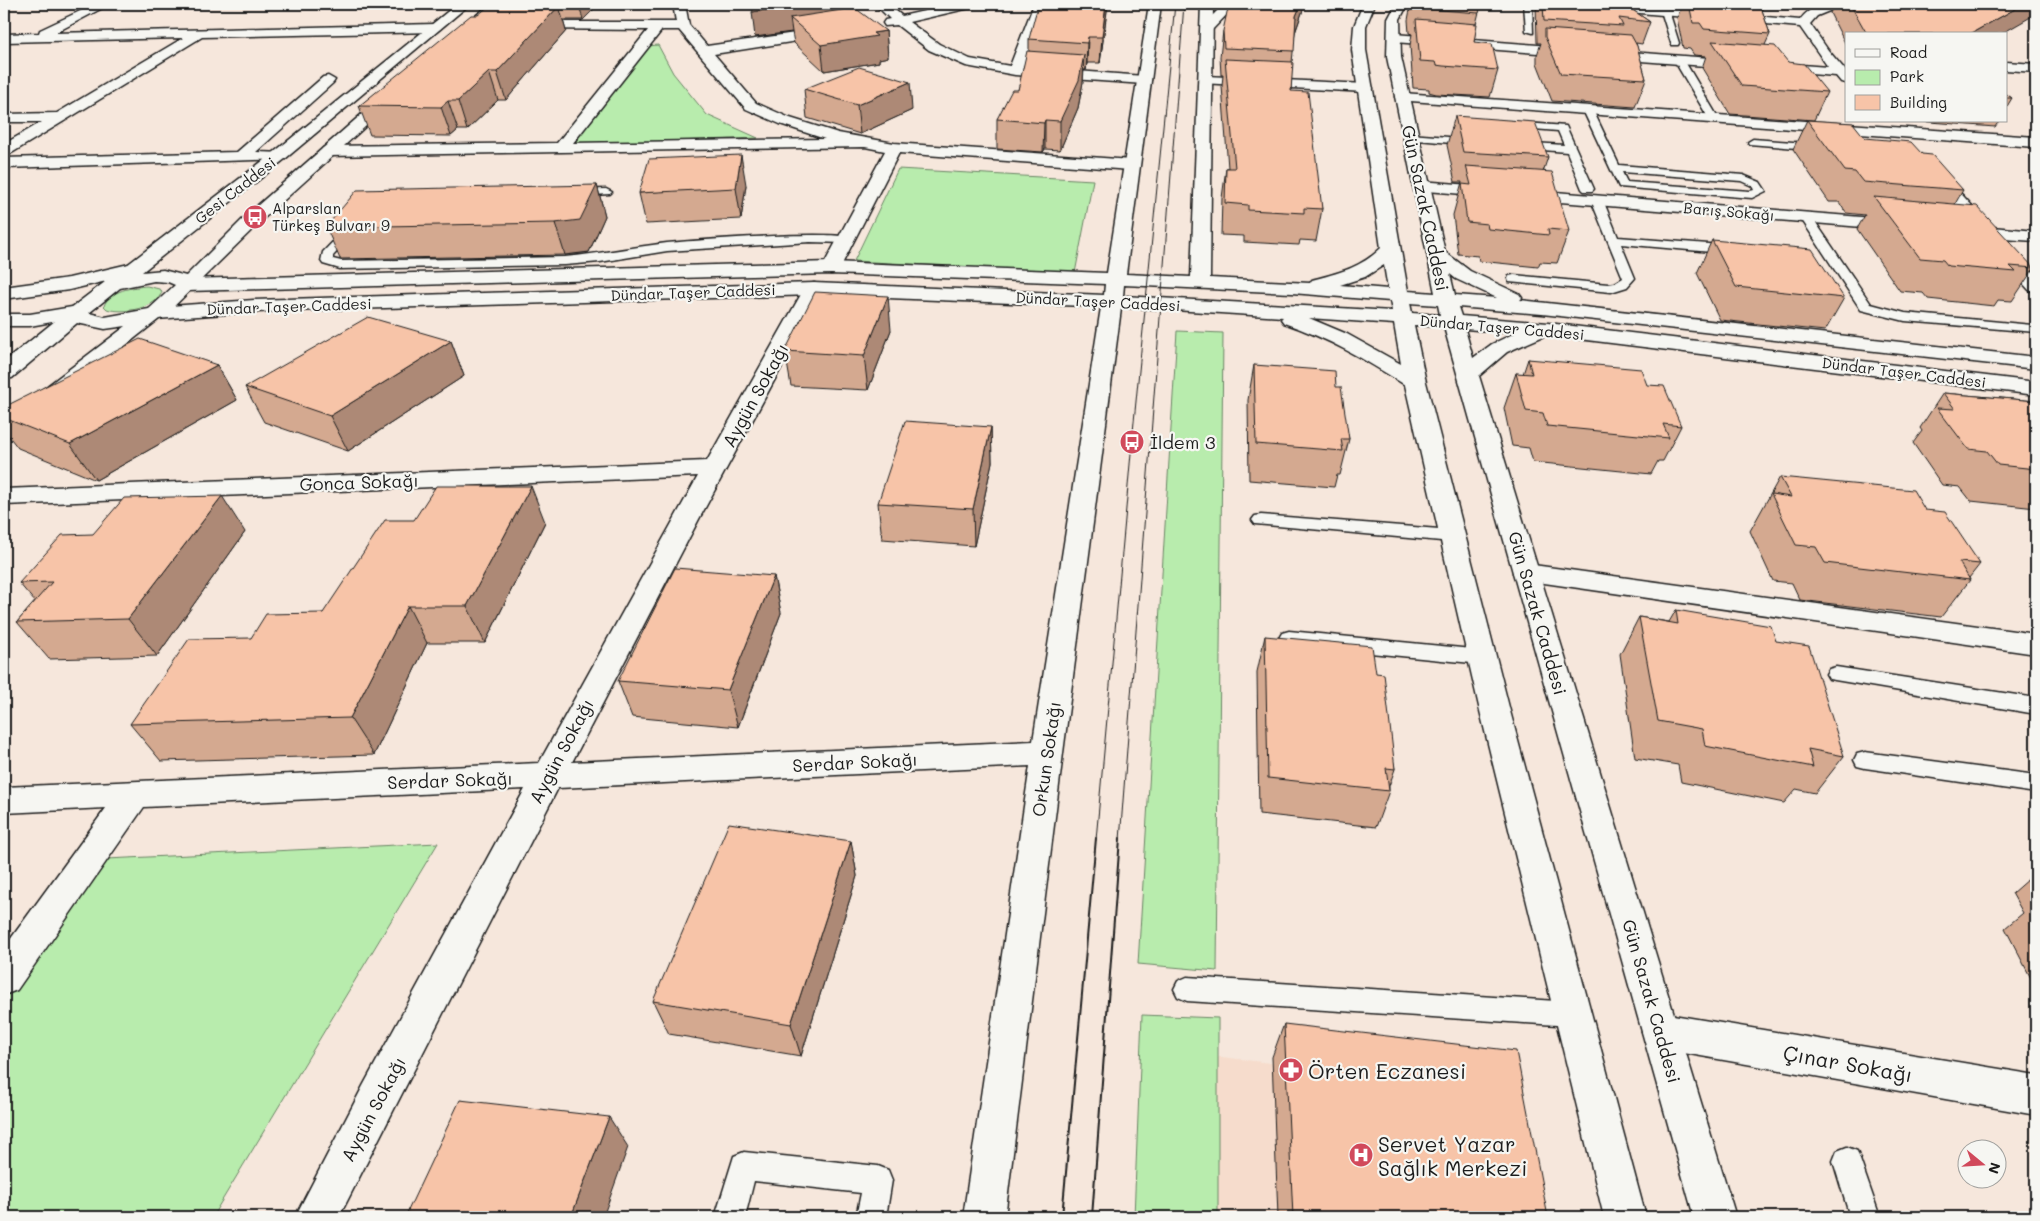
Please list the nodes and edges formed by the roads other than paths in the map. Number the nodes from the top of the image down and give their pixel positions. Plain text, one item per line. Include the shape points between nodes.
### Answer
1 (104, 4) edge
2 (464, 4) edge
3 (497, 4) edge
4 (679, 4) edge
5 (881, 4) edge
6 (970, 4) edge
7 (1040, 4) edge
8 (1155, 4) edge
9 (1207, 4) edge
10 (1231, 4) edge
11 (1369, 4) edge
12 (1402, 4) edge
13 (1528, 4) edge
14 (1582, 4) edge
15 (1835, 4) edge
16 (1629, 6) edge
17 (1751, 6) edge
18 (1665, 11) junction
19 (900, 21) junction
20 (1804, 22) junction
21 (880, 24) edge
22 (473, 25) junction
23 (493, 25) edge
24 (512, 25) edge
25 (658, 26) junction
26 (683, 26) junction
27 (435, 28) junction
28 (1207, 28) junction
29 (841, 30) edge
30 (1530, 31) dead end
31 (199, 33) junction
32 (38, 37) junction
33 (4, 38) edge
34 (1394, 38) junction
35 (452, 43) edge
36 (1675, 44) dead end
37 (704, 51) junction
38 (1823, 53) junction
39 (1845, 55) edge
40 (1679, 60) junction
41 (2008, 66) edge
42 (2036, 68) edge
43 (1015, 71) junction
44 (1843, 75) edge
45 (328, 80) dead end
46 (1144, 80) junction
47 (1206, 80) junction
48 (403, 85) edge
49 (1366, 88) junction
50 (1402, 97) junction
51 (1588, 110) junction
52 (60, 117) junction
53 (4, 118) edge
54 (1714, 119) junction
55 (1498, 124) edge
56 (1453, 127) dead end
57 (1890, 127) edge
58 (1410, 137) junction
59 (1456, 140) junction
60 (1485, 142) edge
61 (1753, 142) dead end
62 (2036, 142) edge
63 (863, 143) junction
64 (1504, 144) edge
65 (1829, 147) edge
66 (561, 148) junction
67 (894, 148) junction
68 (1571, 149) junction
69 (4, 151) edge
70 (329, 151) junction
71 (279, 156) junction
72 (241, 157) junction
73 (4, 163) edge
74 (1131, 165) junction
75 (1615, 168) junction
76 (1421, 186) junction
77 (606, 192) dead end
78 (567, 193) edge
79 (1592, 195) junction
80 (1806, 217) junction
81 (360, 221) edge
82 (1911, 226) edge
83 (1949, 229) edge
84 (1987, 232) junction
85 (2036, 236) edge
86 (846, 239) junction
87 (1613, 240) junction
88 (1390, 249) junction
89 (1747, 251) edge
90 (1436, 254) junction
91 (1814, 257) edge
92 (1833, 258) junction
93 (133, 270) junction
94 (823, 278) junction
95 (1514, 279) dead end
96 (1200, 283) junction
97 (114, 284) junction
98 (187, 285) junction
99 (2036, 286) edge
100 (1292, 287) junction
101 (1114, 290) junction
102 (4, 293) edge
103 (1400, 307) junction
104 (1542, 308) junction
105 (1253, 309) junction
106 (1450, 311) junction
107 (78, 312) junction
108 (156, 313) junction
109 (4, 320) edge
110 (1548, 329) junction
111 (2032, 329) dead end
112 (2036, 363) edge
113 (4, 373) edge
114 (1468, 376) junction
115 (1415, 382) junction
116 (2036, 388) edge
117 (4, 430) edge
118 (714, 468) junction
119 (4, 497) edge
120 (1261, 520) dead end
121 (1452, 536) junction
122 (1526, 573) junction
123 (1289, 638) edge
124 (2036, 644) edge
125 (1482, 658) junction
126 (1836, 674) dead end
127 (2036, 706) edge
128 (1047, 753) junction
129 (1865, 760) dead end
130 (548, 776) junction
131 (2036, 784) edge
132 (135, 794) junction
133 (4, 800) edge
134 (4, 978) edge
135 (1187, 989) dead end
136 (1572, 1014) junction
137 (1661, 1031) junction
138 (2036, 1095) edge
139 (1847, 1161) dead end
140 (316, 1217) edge
141 (730, 1217) edge
142 (871, 1217) edge
143 (984, 1217) edge
144 (1625, 1217) edge
145 (1715, 1217) edge
146 (1865, 1217) edge

1 - 32 street
2 - 27 street, Gesi Caddesi
3 - 22 street
4 - 26 street
5 - 19 street
6 - 19 street
7 - 43 street
8 - 46 street, Orkun Sokağı
9 - 28 street
10 - 28 street
11 - 49 street, Gün Sazak Caddesi via 1359,38
12 - 34 street, Gün Sazak Caddesi via 1394,19
13 - 30 lane
14 - 16 street
15 - 20 street via 1811,14
16 - 18 street
17 - 20 street
18 - 20 street
18 - 36 lane
19 - 21 street
19 - 43 street via 953,57
20 - 38 street
22 - 23 street
22 - 35 street
24 - 25 street
25 - 26 street
25 - 66 street
26 - 37 street
27 - 31 street
27 - 71 street, Gesi Caddesi
28 - 47 street
29 - 37 street
31 - 32 street
31 - 52 street
32 - 33 street
34 - 40 street
34 - 50 street, Gün Sazak Caddesi via 1394,57
37 - 63 street via 751,106 809,129
38 - 39 street
38 - 44 street
40 - 44 street
40 - 54 lane
41 - 42 street
43 - 46 street
45 - 72 street
46 - 74 street, Orkun Sokağı
47 - 49 street
47 - 96 street
48 - 70 street, Gesi Caddesi
49 - 88 street, Gün Sazak Caddesi
50 - 51 street
50 - 58 street, Gün Sazak Caddesi
51 - 54 street
51 - 75 lane
52 - 53 street
52 - 69 street
54 - 57 street
55 - 68 lane via 1562,128
56 - 59 lane
57 - 62 street
57 - 84 street
58 - 59 lane
58 - 76 street, Gün Sazak Caddesi
59 - 60 lane
61 - 65 lane
63 - 66 street
63 - 67 street
64 - 68 lane
66 - 70 street
67 - 74 street
67 - 86 street, Aygün Sokağı
68 - 79 lane
70 - 98 street, Gesi Caddesi via 255,216
71 - 72 street
71 - 93 street, Gesi Caddesi
72 - 73 street
74 - 101 street, Orkun Sokağı
75 - 75 lane via 1623,185 1752,196 1760,191 1756,184 1743,178
76 - 79 street, Barış Sokağı
76 - 90 street, Gün Sazak Caddesi
77 - 78 lane
79 - 80 street, Barış Sokağı
79 - 87 lane
80 - 82 street, Barış Sokağı
80 - 92 lane
81 - 86 lane via 327,255 327,261 340,265 566,261 667,247 810,238
83 - 84 street
84 - 85 street
84 - 99 street
86 - 94 street, Aygün Sokağı
87 - 89 lane
87 - 95 lane via 1628,278 1622,285 1608,288
88 - 100 street via 1375,263 1347,277
88 - 103 street, Gün Sazak Caddesi
90 - 104 street via 1481,285
90 - 106 street, Gün Sazak Caddesi
91 - 92 lane
92 - 111 lane via 1866,307 1874,310 1905,317
93 - 97 street, Gesi Caddesi
93 - 102 street
94 - 98 street, Dündar Taşer Caddesi
94 - 101 street, Dündar Taşer Caddesi
94 - 108 street, Dündar Taşer Caddesi
94 - 118 street, Aygün Sokağı
96 - 100 street, Dündar Taşer Caddesi
96 - 101 street, Dündar Taşer Caddesi
97 - 98 street via 160,276 182,280
97 - 107 street, Gesi Caddesi
98 - 108 street, Gesi Caddesi
100 - 103 street, Dündar Taşer Caddesi
101 - 105 street, Dündar Taşer Caddesi
101 - 128 street, Orkun Sokağı
103 - 105 street, Dündar Taşer Caddesi
103 - 106 street, Dündar Taşer Caddesi
103 - 115 street, Gün Sazak Caddesi
104 - 106 street, Dündar Taşer Caddesi
104 - 112 street, Dündar Taşer Caddesi
105 - 115 street via 1304,323 1354,344
106 - 110 street, Dündar Taşer Caddesi
106 - 114 street, Gün Sazak Caddesi
107 - 108 street, Dündar Taşer Caddesi via 82,318 106,323
107 - 109 street via 30,320
107 - 113 street, Gesi Caddesi
108 - 117 street
110 - 114 street via 1501,347
110 - 116 street, Dündar Taşer Caddesi
114 - 122 street, Gün Sazak Caddesi
115 - 121 street, Gün Sazak Caddesi
118 - 119 street, Gonca Sokağı
118 - 130 street, Aygün Sokağı
120 - 121 lane
121 - 125 street, Gün Sazak Caddesi
122 - 124 street
122 - 137 street, Gün Sazak Caddesi
123 - 125 lane
125 - 136 street, Gün Sazak Caddesi
126 - 127 lane
128 - 130 street, Serdar Sokağı
128 - 143 street, Orkun Sokağı
129 - 131 lane
130 - 132 street, Serdar Sokağı
130 - 140 street, Aygün Sokağı
132 - 133 street, Serdar Sokağı
132 - 134 street
135 - 136 lane
136 - 144 street, Gün Sazak Caddesi
137 - 138 street, Çınar Sokağı
137 - 145 street, Gün Sazak Caddesi
139 - 146 lane
141 - 142 lane via 744,1166 878,1180

